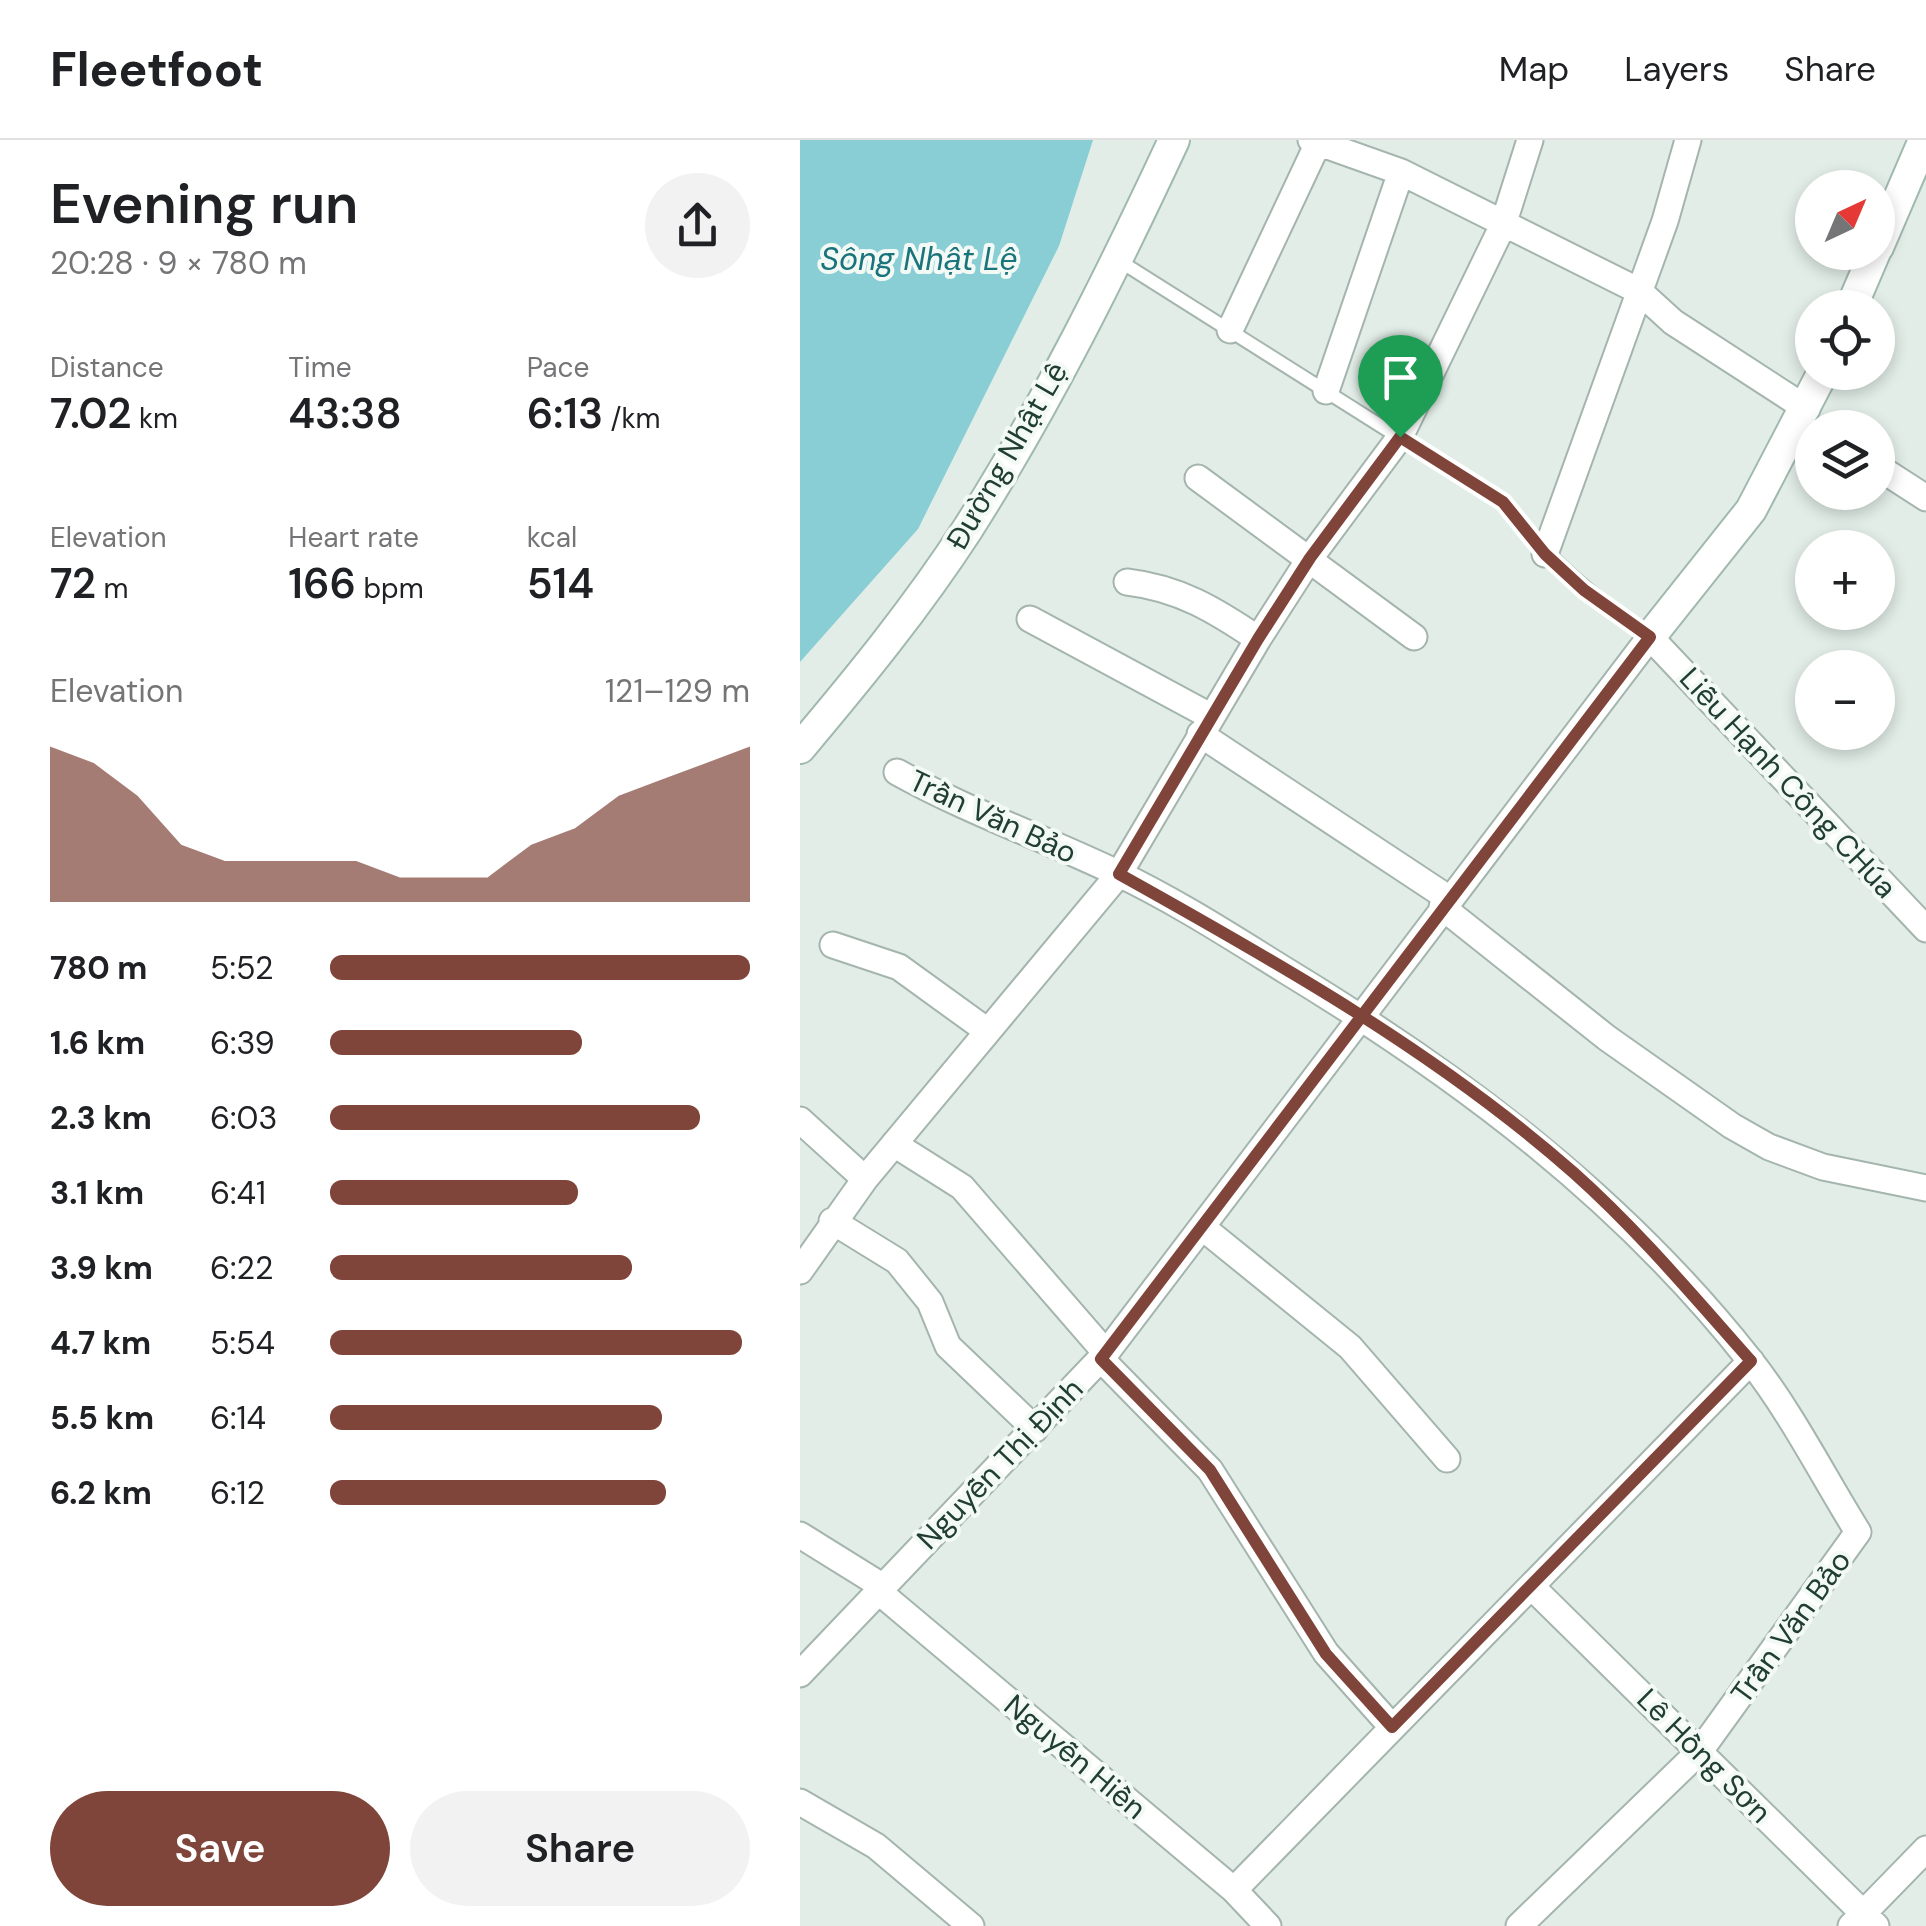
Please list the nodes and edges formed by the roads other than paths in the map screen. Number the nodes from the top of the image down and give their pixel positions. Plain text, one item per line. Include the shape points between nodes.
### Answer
1 (1174, 140) edge
2 (1530, 140) edge
3 (1688, 140) edge
4 (1924, 140) edge
5 (1314, 142) edge
6 (1401, 172) junction
7 (1895, 206) edge
8 (1503, 225) junction
9 (1118, 260) junction
10 (1639, 291) junction
11 (1230, 330) junction
12 (1326, 391) junction
13 (1795, 410) edge
14 (1400, 437) junction
15 (1795, 438) edge
16 (1198, 478) dead end
17 (1895, 478) edge
18 (1926, 498) edge
19 (1545, 554) junction
20 (1310, 558) junction
21 (1126, 582) dead end
22 (1030, 619) dead end
23 (1414, 636) dead end
24 (1650, 637) junction
25 (1258, 639) junction
26 (1205, 725) junction
27 (800, 748) edge
28 (897, 772) dead end
29 (1119, 874) junction
30 (1445, 902) junction
31 (1926, 930) edge
32 (834, 945) dead end
33 (1362, 1016) junction
34 (986, 1030) junction
35 (800, 1120) edge
36 (894, 1144) junction
37 (865, 1179) junction
38 (1926, 1188) edge
39 (832, 1221) junction
40 (1202, 1226) junction
41 (802, 1263) edge
42 (1104, 1356) junction
43 (1751, 1361) junction
44 (1035, 1429) junction
45 (1448, 1459) dead end
46 (800, 1535) edge
47 (1532, 1586) junction
48 (880, 1588) junction
49 (800, 1674) edge
50 (1392, 1727) junction
51 (1700, 1752) junction
52 (800, 1802) edge
53 (1926, 1850) edge
54 (1234, 1890) junction
55 (1864, 1922) edge
56 (972, 1926) edge
57 (1268, 1926) edge
58 (1519, 1926) edge

1 - 9 street, Đường Nhật Lệ
2 - 8 street
3 - 10 street
4 - 7 street
5 - 6 street
5 - 11 street
6 - 8 street
6 - 12 street
8 - 10 street
8 - 14 street
9 - 11 lane
9 - 27 street, Đường Nhật Lệ via 966,532
10 - 13 street
10 - 19 street
11 - 12 lane
12 - 14 lane
14 - 19 lane via 1503,502
14 - 20 street
15 - 24 street, Nguyễn Thị Định via 1751,510
16 - 20 street
17 - 18 street
19 - 24 lane
20 - 23 street
20 - 25 street
21 - 25 street via 1192,597
22 - 26 street
24 - 30 street, Nguyễn Thị Định
24 - 31 street, Liễu Hạnh Công CHúa
25 - 26 street
26 - 29 street
26 - 30 street
28 - 29 street, Trần Văn Bảo via 961,808
29 - 33 street, Trần Văn Bảo
29 - 34 street
30 - 33 street, Nguyễn Thị Định
30 - 38 street via 1608,1038 1732,1126 1823,1167
32 - 34 street via 899,967
33 - 40 street, Nguyễn Thị Định
33 - 43 street, Trần Văn Bảo via 1573,1172
34 - 36 street
35 - 37 street
36 - 37 street
36 - 42 street via 962,1188
37 - 39 street
39 - 41 street
39 - 44 street via 897,1262 930,1302 948,1346
40 - 42 street, Nguyễn Thị Định
40 - 45 street via 1350,1347
42 - 44 street, Nguyễn Thị Định
42 - 50 street via 1210,1470 1326,1654
43 - 47 street
43 - 51 street, Trần Văn Bảo via 1858,1532
44 - 48 street, Nguyễn Thị Định
46 - 48 street, Nguyễn Hiền
47 - 50 street
47 - 51 street, Lê Hồng Sơn
48 - 49 street, Nguyễn Thị Định
48 - 54 street, Nguyễn Hiền
50 - 54 street
51 - 55 street, Lê Hồng Sơn
51 - 58 street, Trần Văn Bảo
52 - 56 street via 876,1846
53 - 55 street
54 - 57 street, Nguyễn Hiền

